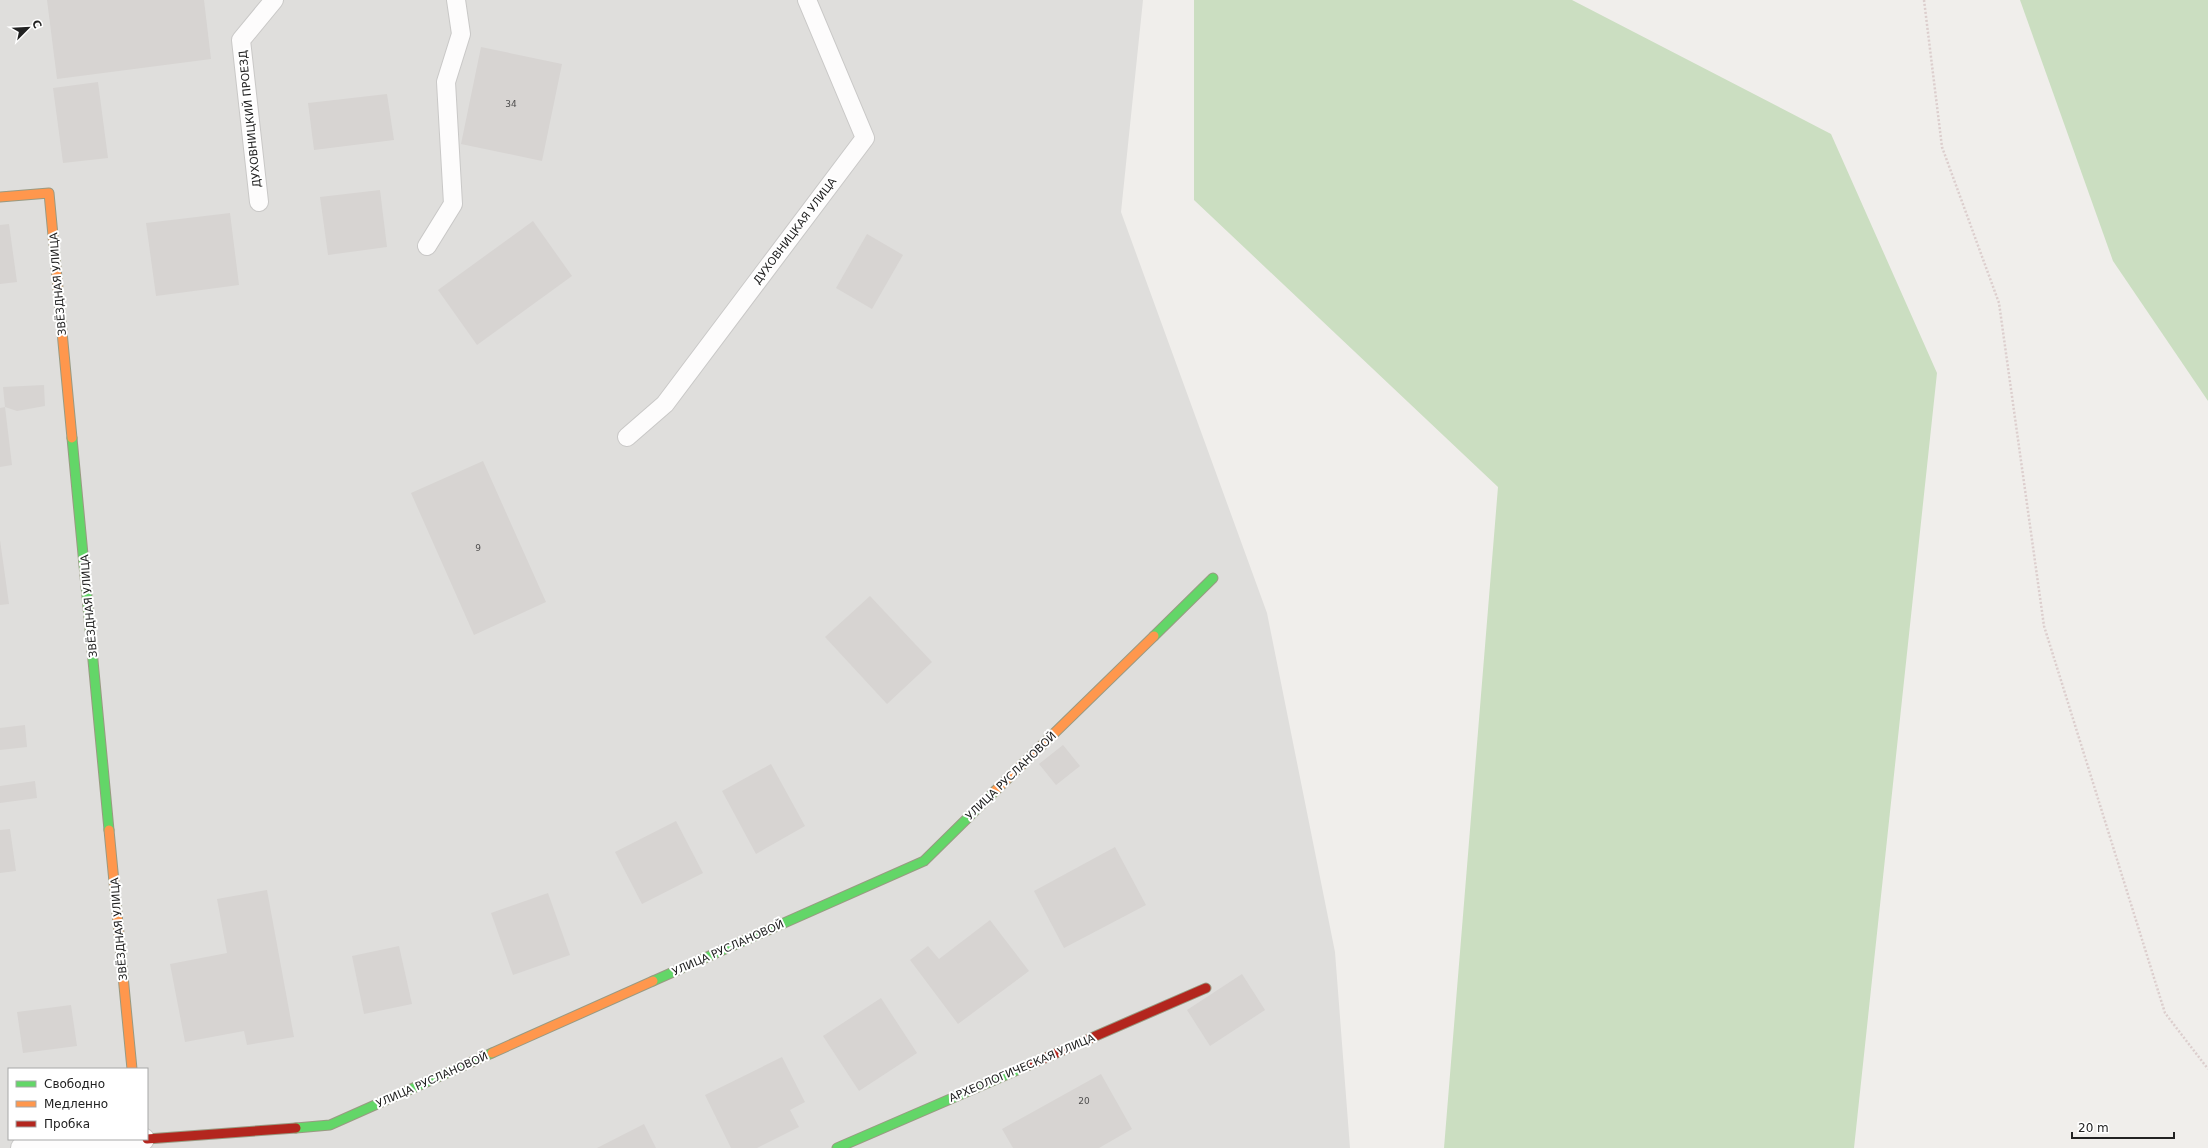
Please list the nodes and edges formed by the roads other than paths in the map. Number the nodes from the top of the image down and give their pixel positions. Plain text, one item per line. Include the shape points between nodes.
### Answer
1 (274, 0) edge
2 (456, 0) edge
3 (807, 0) edge
4 (0, 197) edge
5 (259, 202) dead end
6 (427, 246) dead end
7 (627, 437) dead end
8 (1213, 578) dead end
9 (1206, 988) dead end
10 (132, 1068) edge
11 (148, 1139) edge
12 (126, 1140) edge
13 (22, 1148) edge
14 (837, 1148) edge

1 - 5 lane, ДУХОВНИЦКИЙ ПРОЕЗД via 241,40
2 - 6 lane via 461,34 446,82 453,204
3 - 7 lane, ДУХОВНИЦКАЯ УЛИЦА via 865,138 665,404
4 - 10 street, ЗВЁЗДНАЯ УЛИЦА via 49,193
8 - 11 street, УЛИЦА РУСЛАНОВОЙ via 924,861 330,1125
9 - 14 street, АРХЕОЛОГИЧЕСКАЯ УЛИЦА
12 - 13 street

